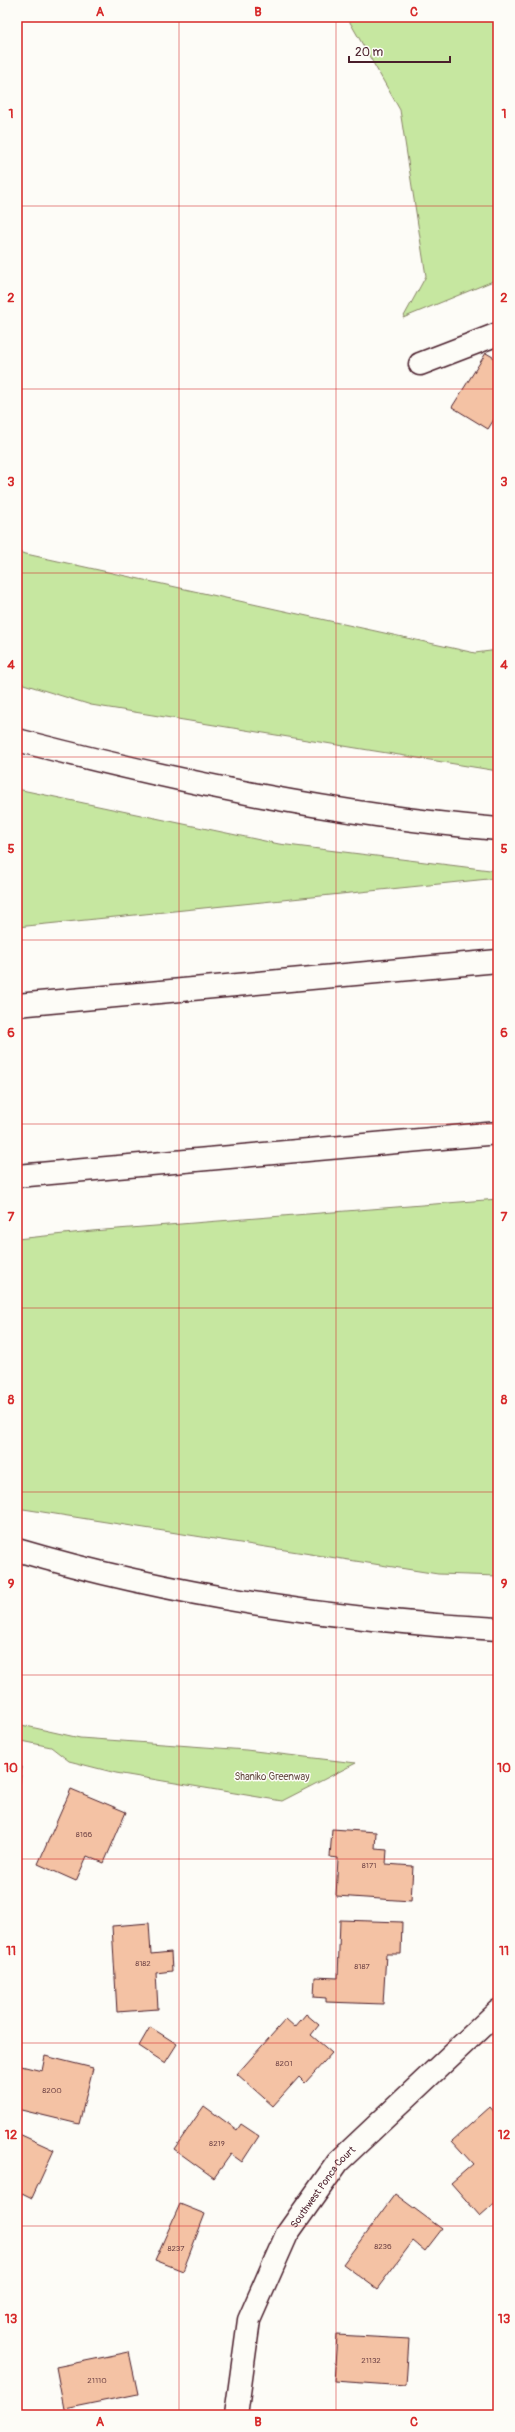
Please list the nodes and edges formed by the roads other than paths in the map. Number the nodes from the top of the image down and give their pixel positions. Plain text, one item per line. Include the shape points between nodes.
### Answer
1 (498, 334) edge
2 (420, 364) dead end
3 (17, 740) edge
4 (498, 829) edge
5 (498, 961) edge
6 (17, 1005) edge
7 (498, 1133) edge
8 (17, 1176) edge
9 (17, 1550) edge
10 (498, 1629) edge
11 (498, 2011) edge
12 (236, 2415) edge

1 - 2 main road
3 - 4 main road via 247,794 446,824
5 - 6 main road
7 - 8 main road
9 - 10 main road via 49,1560 204,1594 320,1613 447,1627
11 - 12 main road, Southwest Ponca Court via 338,2162 287,2234 249,2320

